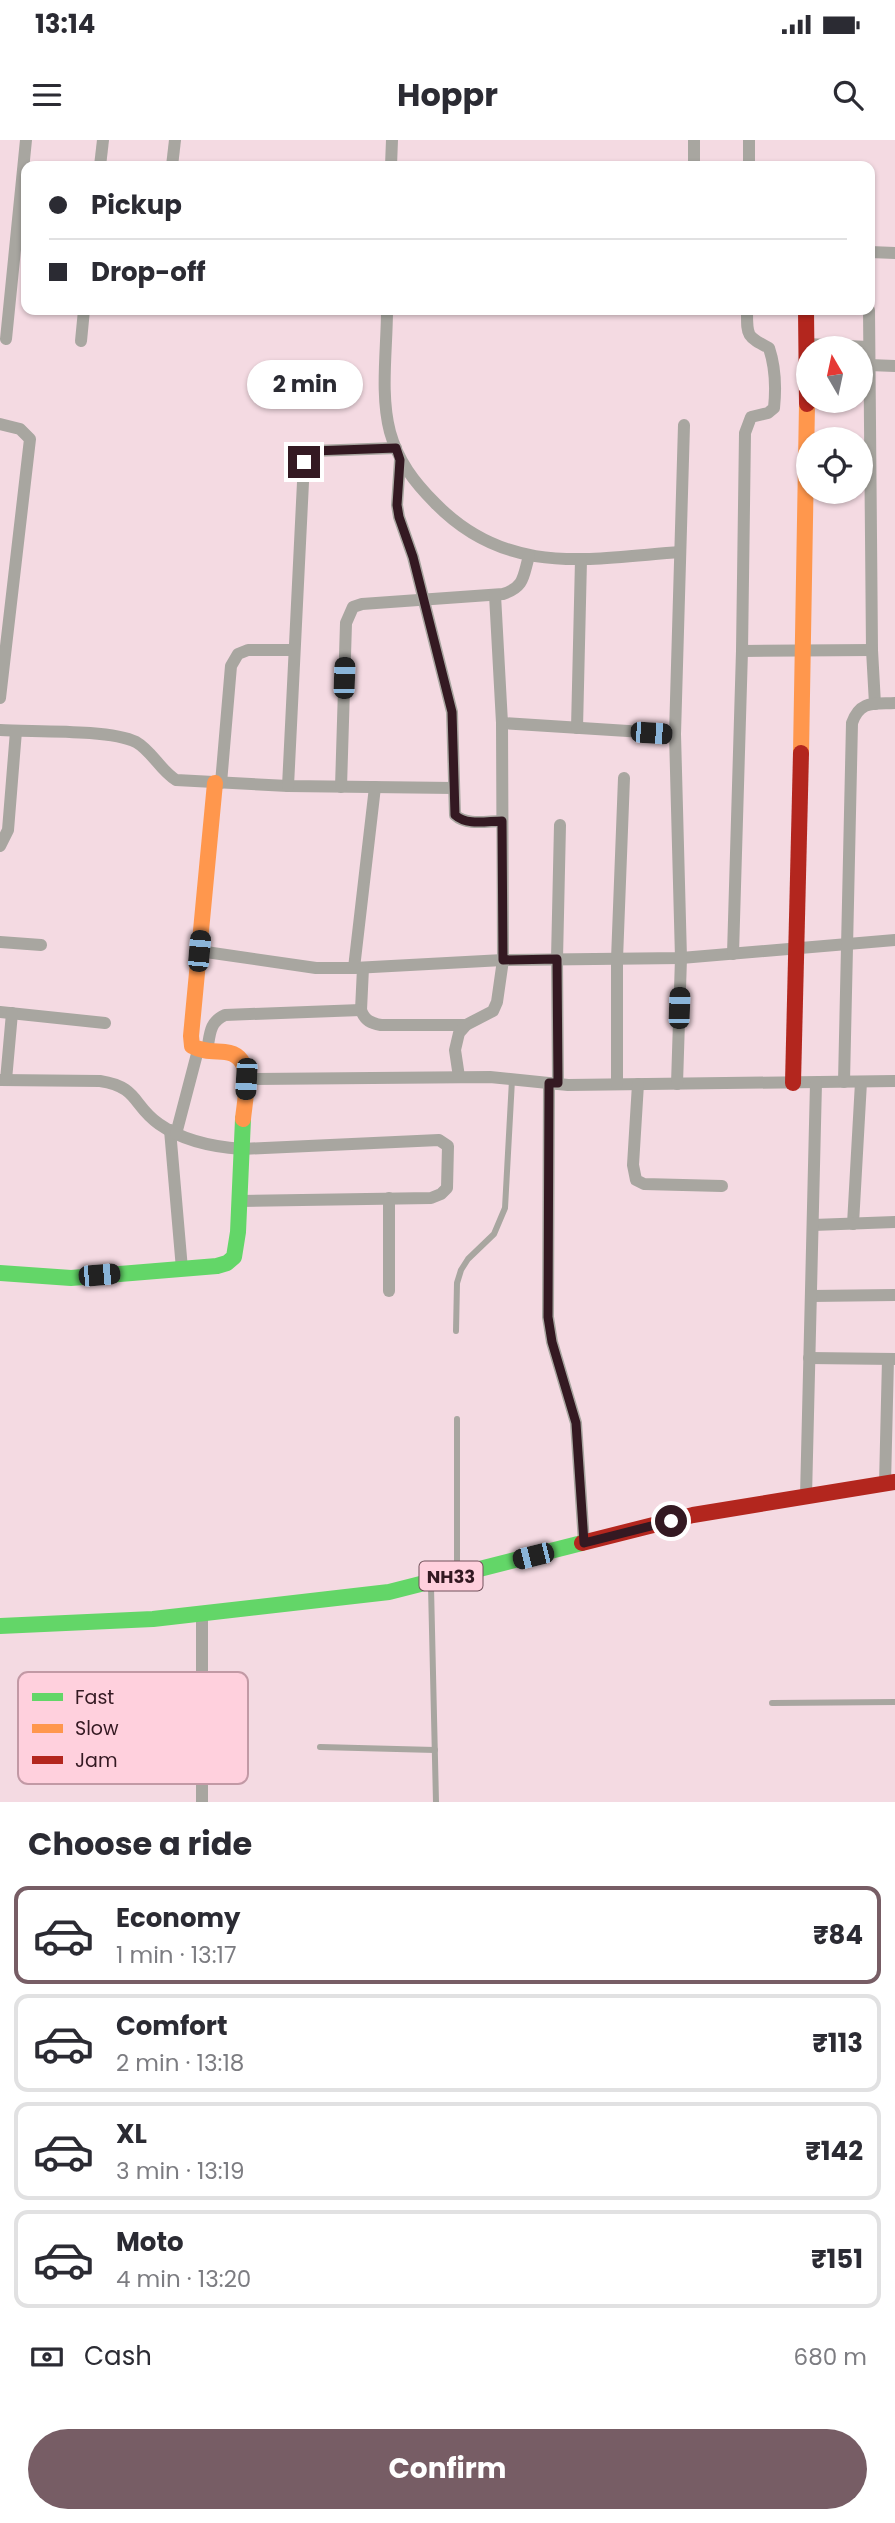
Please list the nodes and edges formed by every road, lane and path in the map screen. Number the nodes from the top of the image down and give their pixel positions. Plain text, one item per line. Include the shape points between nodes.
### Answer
1 (26, 140) edge
2 (103, 140) edge
3 (175, 140) edge
4 (392, 140) edge
5 (694, 140) edge
6 (749, 140) edge
7 (24, 161) edge
8 (101, 161) edge
9 (173, 161) edge
10 (391, 161) edge
11 (694, 161) edge
12 (748, 161) edge
13 (21, 190) edge
14 (875, 252) edge
15 (895, 253) edge
16 (83, 315) edge
17 (387, 315) edge
18 (747, 315) edge
19 (806, 315) edge
20 (869, 315) edge
21 (807, 336) edge
22 (868, 336) edge
23 (6, 339) dead end
24 (80, 341) dead end
25 (873, 365) edge
26 (895, 366) edge
27 (807, 413) edge
28 (870, 413) edge
29 (0, 424) edge
30 (684, 425) dead end
31 (398, 454) junction
32 (680, 552) junction
33 (529, 556) junction
34 (581, 560) junction
35 (495, 595) junction
36 (424, 600) junction
37 (294, 650) junction
38 (872, 650) junction
39 (742, 651) junction
40 (806, 651) junction
41 (0, 698) edge
42 (895, 703) edge
43 (875, 704) junction
44 (502, 723) junction
45 (577, 728) junction
46 (0, 730) edge
47 (16, 731) junction
48 (675, 734) junction
49 (0, 759) edge
50 (15, 760) junction
51 (624, 778) dead end
52 (218, 783) junction
53 (288, 786) junction
54 (341, 786) junction
55 (375, 787) junction
56 (454, 788) junction
57 (502, 821) junction
58 (560, 825) dead end
59 (0, 846) edge
60 (895, 940) edge
61 (0, 942) edge
62 (848, 944) junction
63 (41, 945) dead end
64 (794, 947) junction
65 (199, 951) junction
66 (733, 954) junction
67 (681, 958) junction
68 (557, 959) junction
69 (617, 959) junction
70 (503, 960) junction
71 (359, 968) junction
72 (361, 1010) junction
73 (6, 1013) edge
74 (105, 1023) dead end
75 (466, 1025) junction
76 (203, 1051) junction
77 (459, 1077) junction
78 (512, 1078) junction
79 (246, 1079) junction
80 (3, 1080) edge
81 (895, 1081) edge
82 (844, 1082) junction
83 (862, 1082) junction
84 (553, 1083) junction
85 (793, 1083) junction
86 (816, 1083) junction
87 (617, 1084) junction
88 (638, 1084) junction
89 (677, 1084) junction
90 (173, 1132) junction
91 (242, 1149) junction
92 (722, 1186) dead end
93 (389, 1198) junction
94 (239, 1201) junction
95 (895, 1222) edge
96 (853, 1224) junction
97 (813, 1225) junction
98 (182, 1269) junction
99 (0, 1273) edge
100 (389, 1291) dead end
101 (895, 1295) edge
102 (811, 1296) junction
103 (456, 1332) dead end
104 (809, 1359) junction
105 (892, 1359) edge
106 (457, 1419) dead end
107 (890, 1483) edge
108 (806, 1497) junction
109 (584, 1543) junction
110 (457, 1575) junction
111 (431, 1581) junction
112 (202, 1613) junction
113 (0, 1626) edge
114 (202, 1672) edge
115 (895, 1702) edge
116 (772, 1703) dead end
117 (320, 1747) dead end
118 (435, 1750) junction
119 (202, 1784) edge
120 (202, 1802) edge
121 (436, 1802) edge

1 - 7 street
2 - 8 street
3 - 9 street
4 - 10 street
5 - 11 street
6 - 12 street
13 - 23 street
14 - 15 street
16 - 24 street
17 - 31 street via 386,397
18 - 39 street via 753,341 769,348 775,398 768,413 751,417 745,433
19 - 21 main road
20 - 22 street
25 - 26 street
27 - 40 main road
28 - 38 street
29 - 41 street via 20,429 30,439
30 - 32 street
31 - 33 street via 415,484 463,528 494,547
31 - 36 street via 399,517
31 - 37 street via 324,450 307,455
32 - 34 street
32 - 48 street
33 - 34 street
33 - 35 street via 521,584 514,591
34 - 45 street
35 - 36 street
35 - 44 street
36 - 54 street via 362,604 348,614
36 - 56 street via 452,712
37 - 52 street via 248,650 238,654 231,666
37 - 53 street
38 - 40 street
38 - 43 street
39 - 40 street
39 - 66 street
40 - 64 main road
42 - 43 street
43 - 62 street via 856,711 852,723
44 - 45 street
44 - 57 street
45 - 48 street
46 - 47 street
47 - 50 street
47 - 52 street via 135,741 176,780
48 - 67 street
49 - 50 street
50 - 59 street via 8,830
51 - 69 street
52 - 53 street
52 - 65 main road
53 - 54 street
54 - 55 street
55 - 56 street
55 - 71 street
56 - 57 street via 455,815 461,820
57 - 70 street
58 - 68 street
60 - 62 street
61 - 63 street
62 - 64 street
62 - 82 street
64 - 66 street
64 - 85 main road
65 - 71 street via 316,968
65 - 76 main road via 191,1035 192,1046
66 - 67 street
67 - 69 street
67 - 89 street
68 - 69 street
68 - 70 street
68 - 84 street
69 - 87 street
70 - 71 street
70 - 75 street via 493,1011
71 - 72 street
72 - 75 street via 370,1023 381,1025
72 - 76 street via 225,1015 211,1026
73 - 74 street
73 - 80 street
75 - 77 street via 456,1041
76 - 79 main road via 236,1053 246,1067
76 - 90 street
77 - 78 street
77 - 79 street
78 - 84 street
78 - 103 lane via 505,1208 494,1234 461,1270
79 - 91 main road
80 - 90 street via 115,1083 128,1089 157,1123
81 - 83 street
82 - 83 street
82 - 86 street
83 - 96 street
84 - 87 street
84 - 109 street via 548,1317 576,1423
85 - 86 street
85 - 89 street
86 - 97 street
87 - 88 street
88 - 89 street
88 - 92 street via 636,1180
90 - 91 street via 218,1147
90 - 98 street
91 - 93 street via 445,1142 447,1188 431,1198
91 - 94 main road
93 - 94 street
93 - 100 street
94 - 98 main road via 234,1257 217,1266
95 - 96 street
96 - 97 street
97 - 102 street
98 - 99 main road via 71,1278
101 - 102 street
102 - 104 street
104 - 105 street
104 - 108 street
105 - 107 street
106 - 110 lane
107 - 108 main road, NH33
108 - 109 main road, NH33 via 693,1515
109 - 110 main road, NH33
110 - 111 main road, NH33
111 - 112 main road, NH33 via 389,1592
111 - 118 lane
112 - 113 main road, NH33
112 - 114 street
115 - 116 lane
117 - 118 lane
118 - 121 lane
119 - 120 street

